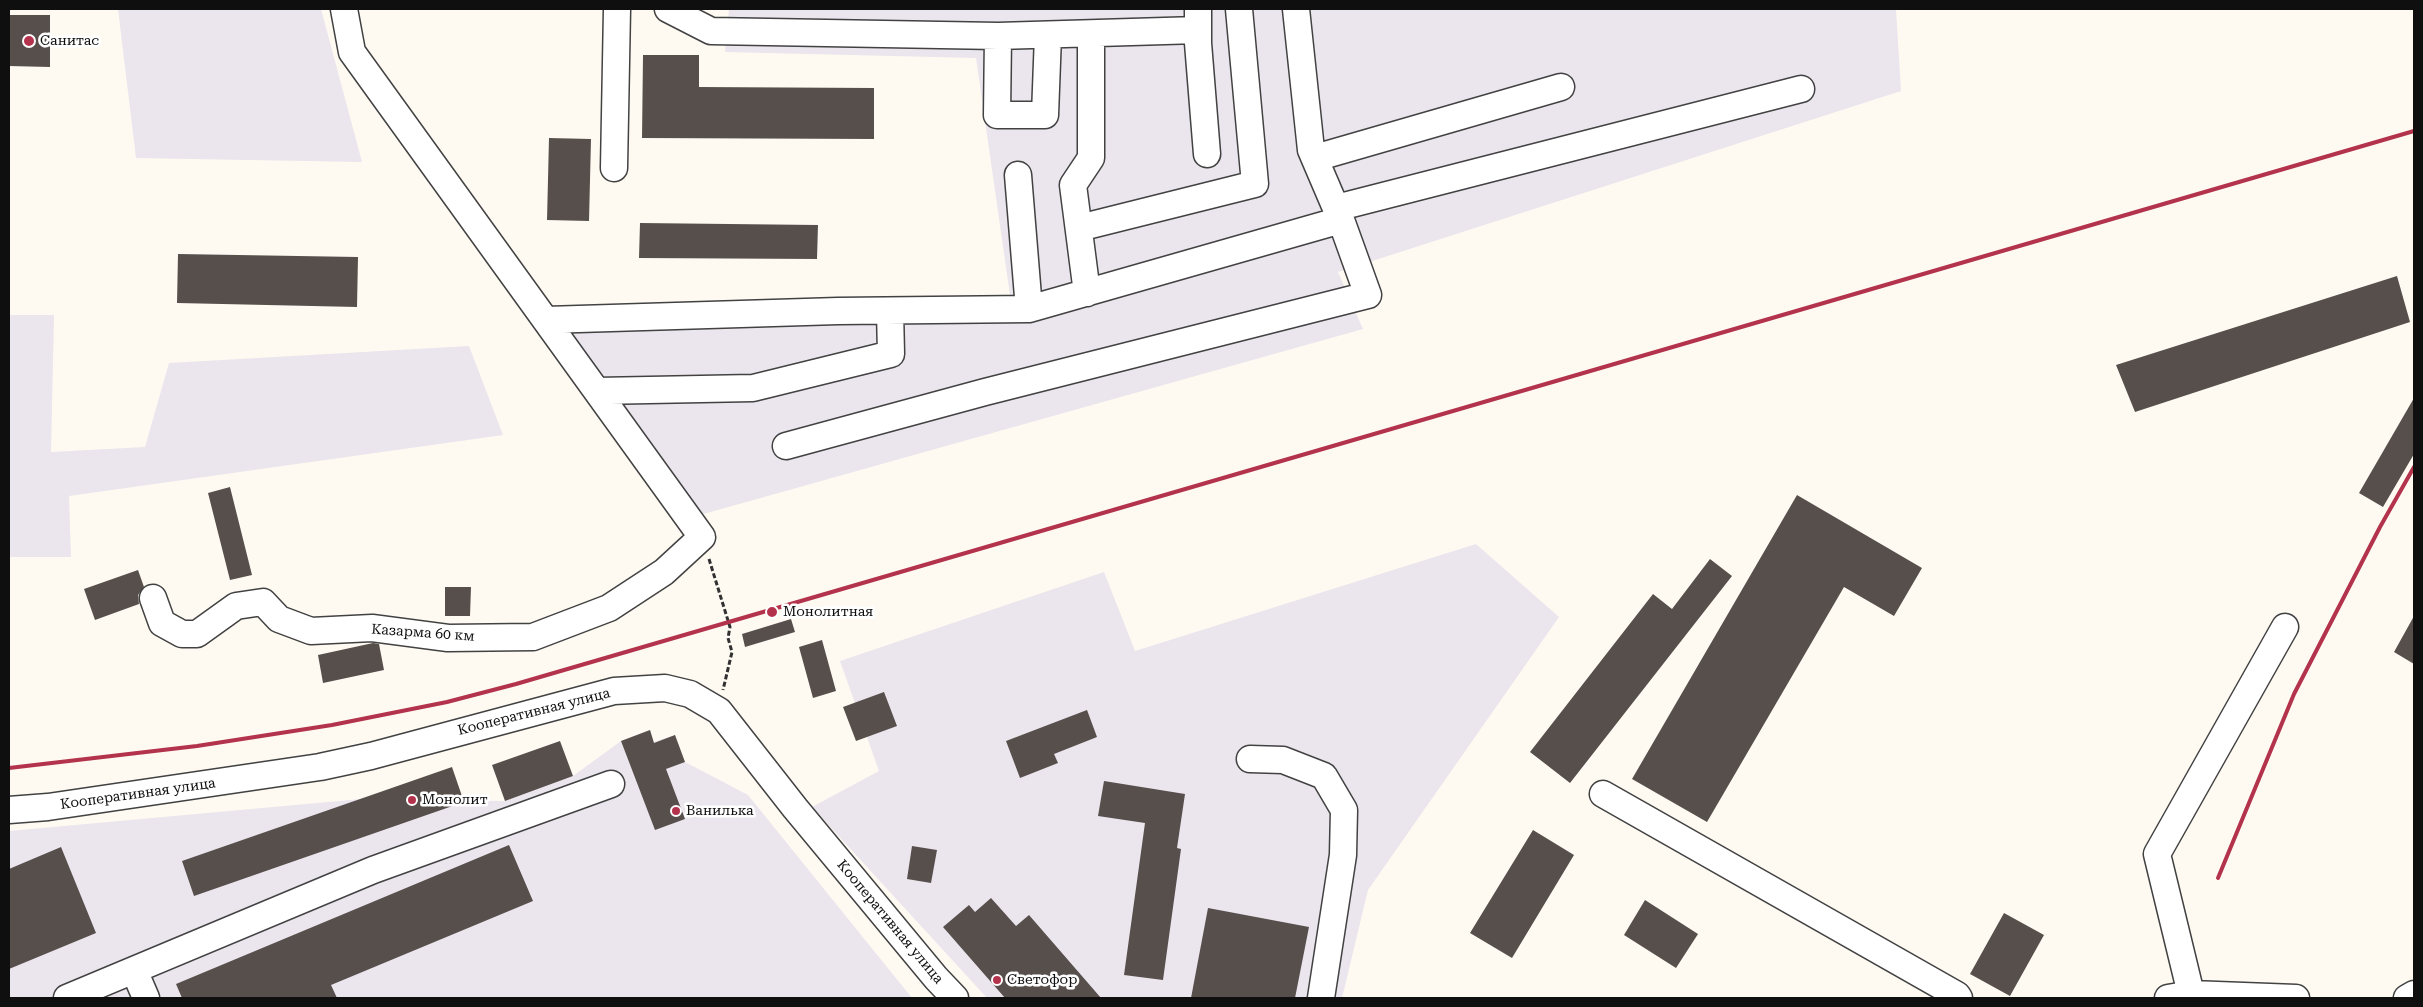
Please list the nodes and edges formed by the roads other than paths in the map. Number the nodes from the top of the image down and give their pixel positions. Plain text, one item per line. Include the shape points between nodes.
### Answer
1 (344, 9) edge
2 (617, 9) edge
3 (668, 9) edge
4 (1239, 9) edge
5 (1296, 9) edge
6 (1198, 20) edge
7 (1091, 34) junction
8 (1048, 35) junction
9 (998, 36) junction
10 (1561, 86) dead end
11 (1801, 89) dead end
12 (1207, 154) dead end
13 (1315, 158) junction
14 (614, 168) dead end
15 (1018, 175) dead end
16 (1339, 214) junction
17 (1079, 228) junction
18 (1087, 293) junction
19 (1029, 309) junction
20 (890, 311) junction
21 (546, 320) junction
22 (597, 391) junction
23 (786, 446) dead end
24 (153, 598) dead end
25 (2285, 627) dead end
26 (1250, 759) dead end
27 (611, 784) dead end
28 (1604, 794) dead end
29 (9, 810) edge
30 (134, 970) junction
31 (2414, 994) edge
32 (2179, 996) edge
33 (67, 998) edge
34 (146, 998) edge
35 (955, 998) edge
36 (1321, 998) edge
37 (1959, 998) edge
38 (2296, 998) edge
39 (2407, 998) edge

1 - 21 street via 352,52
2 - 14 street
3 - 9 street via 711,31
4 - 17 street via 1255,184
5 - 13 street via 1311,150
6 - 7 street
6 - 12 street
7 - 8 street
7 - 17 street via 1091,158 1073,185
8 - 9 street
8 - 9 street via 1045,115 997,115
10 - 13 street
11 - 16 street
13 - 16 street
15 - 19 street
16 - 18 street
16 - 23 street via 1368,294
17 - 18 street
18 - 19 street
19 - 20 street
20 - 21 street
20 - 22 street via 891,354 753,388
21 - 22 street
22 - 24 street, Казарма 60 км via 702,537 664,572 609,608 532,637 448,638 372,628 311,631 279,619 263,602 236,606 197,634 182,634 162,623
25 - 32 street via 2157,854
26 - 36 street via 1283,760 1324,776 1344,810 1343,855
27 - 30 street via 373,870
28 - 37 street
29 - 35 street, Кооперативная улица via 320,767 614,691 664,688 690,694 719,711 795,808
30 - 33 street
30 - 34 street
31 - 39 street
32 - 38 street

